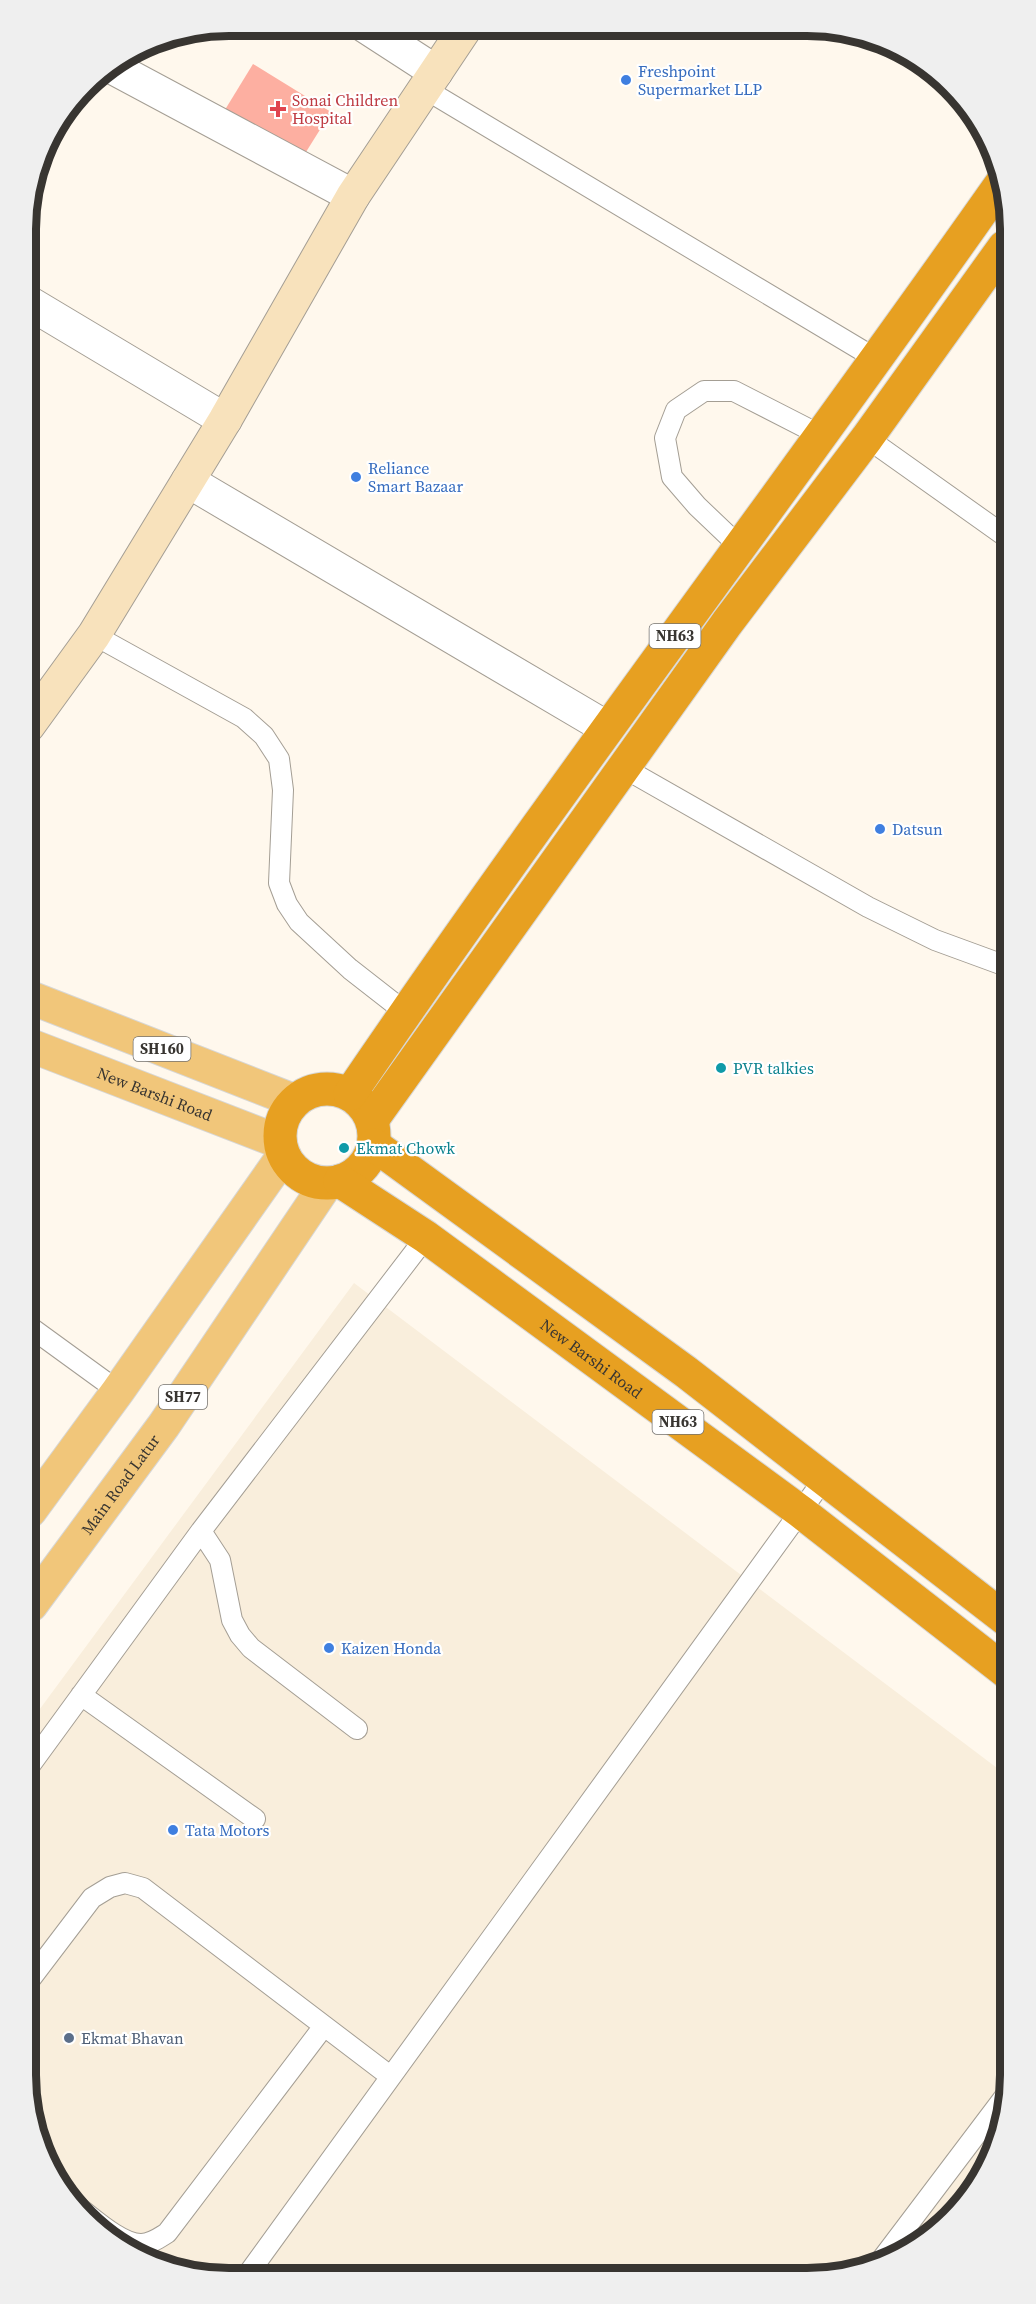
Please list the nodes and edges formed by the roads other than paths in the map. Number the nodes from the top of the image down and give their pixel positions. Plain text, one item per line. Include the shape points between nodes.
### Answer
1 (377, 36) edge
2 (460, 36) edge
3 (118, 71) edge
4 (431, 80) junction
5 (996, 193) edge
6 (353, 196) junction
7 (1000, 253) edge
8 (36, 307) edge
9 (878, 360) junction
10 (225, 420) junction
11 (822, 436) junction
12 (867, 438) junction
13 (188, 481) junction
14 (1000, 532) edge
15 (740, 547) junction
16 (93, 635) junction
17 (36, 715) edge
18 (607, 728) junction
19 (624, 768) junction
20 (1000, 964) edge
21 (36, 1000) edge
22 (405, 1012) junction
23 (36, 1048) edge
24 (350, 1094) junction
25 (296, 1101) junction
26 (373, 1132) junction
27 (282, 1148) junction
28 (334, 1182) junction
29 (426, 1237) junction
30 (36, 1331) edge
31 (118, 1391) junction
32 (824, 1479) junction
33 (36, 1503) edge
34 (801, 1512) junction
35 (201, 1531) junction
36 (36, 1598) edge
37 (1000, 1615) edge
38 (1000, 1667) edge
39 (81, 1695) junction
40 (357, 1730) dead end
41 (36, 1757) edge
42 (255, 1819) dead end
43 (36, 1972) edge
44 (324, 2026) junction
45 (390, 2076) junction
46 (997, 2108) edge
47 (132, 2242) edge
48 (890, 2249) edge
49 (252, 2268) edge

1 - 4 street
2 - 4 street
3 - 6 street
4 - 6 street
4 - 9 lane
5 - 9 highway, NH63
6 - 10 street
7 - 12 highway, NH63
8 - 10 street
9 - 11 highway, NH63
10 - 13 street
11 - 15 highway, NH63
11 - 15 lane via 734,391 704,391 676,410 665,438 672,477
12 - 14 lane
12 - 19 highway, NH63 via 727,623
13 - 16 street
13 - 18 street
15 - 18 highway, NH63
16 - 17 street
16 - 22 lane via 244,718 264,736 279,759 283,790 279,883 287,904 324,946
18 - 22 highway, NH63
19 - 20 lane via 868,908 934,940
19 - 26 highway, NH63
21 - 25 main road, SH160
22 - 24 highway, NH63
23 - 27 main road, New Barshi Road / SH160
24 - 25 highway via 322,1088
24 - 26 highway, NH63 via 363,1104
25 - 27 highway via 282,1119
26 - 28 highway, NH63 via 370,1156 362,1167 353,1176
26 - 32 highway, NH63
27 - 28 highway, NH63 via 291,1167 301,1176 314,1182
27 - 31 main road
28 - 29 highway, New Barshi Road / NH63
28 - 36 main road, Main Road Latur / SH77 via 164,1425
29 - 34 highway, New Barshi Road / NH63
29 - 35 lane
30 - 31 lane
31 - 33 main road
32 - 34 lane
32 - 37 highway, NH63
34 - 38 highway, New Barshi Road / NH63
34 - 45 lane
35 - 39 lane
35 - 40 lane via 220,1560 232,1620 240,1635 251,1648
39 - 41 lane
39 - 42 lane
43 - 44 lane via 92,1899 125,1883 143,1888
44 - 45 lane
44 - 47 lane via 167,2233 154,2241
45 - 49 lane
46 - 48 lane

